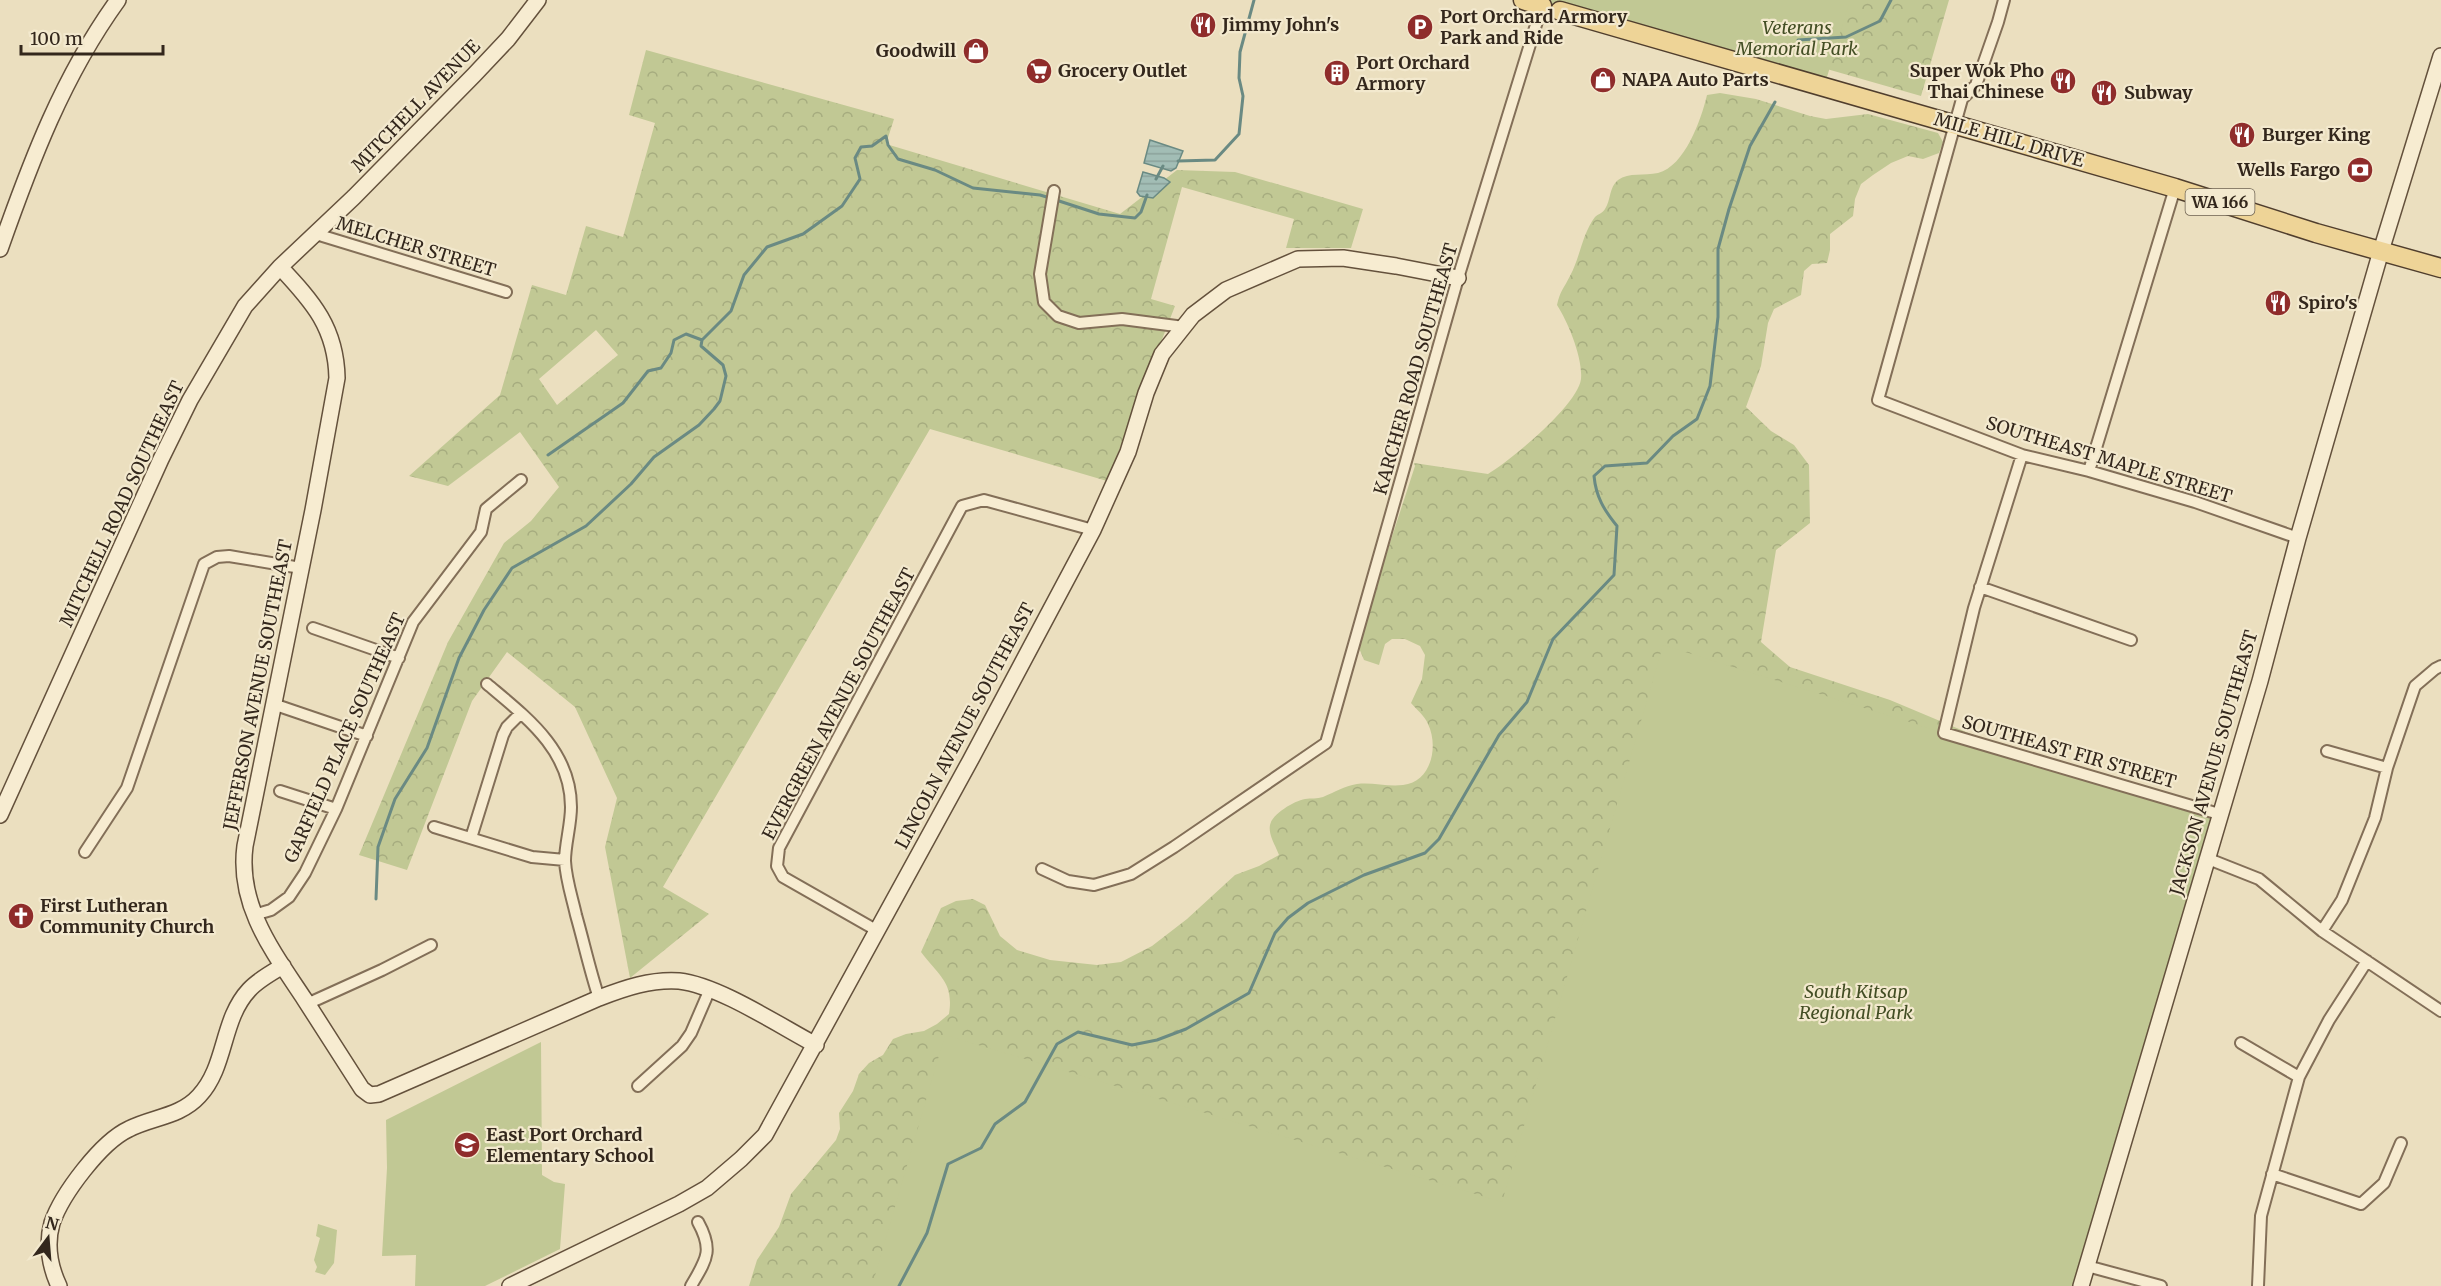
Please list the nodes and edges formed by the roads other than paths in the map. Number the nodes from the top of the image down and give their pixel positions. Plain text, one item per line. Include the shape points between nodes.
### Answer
1 (118, 0) edge
2 (538, 0) edge
3 (1522, 0) edge
4 (2004, 0) edge
5 (1549, 6) edge
6 (2441, 56) edge
7 (1955, 125) junction
8 (2175, 188) junction
9 (1054, 191) dead end
10 (316, 234) junction
11 (0, 249) edge
12 (2381, 251) junction
13 (280, 267) junction
14 (2441, 268) edge
15 (1458, 278) junction
16 (506, 292) dead end
17 (1184, 327) junction
18 (2022, 454) junction
19 (2089, 471) junction
20 (521, 480) dead end
21 (1093, 530) junction
22 (2298, 538) junction
23 (302, 568) junction
24 (1980, 587) junction
25 (313, 628) dead end
26 (2131, 640) dead end
27 (399, 658) junction
28 (2441, 666) edge
29 (487, 684) dead end
30 (273, 704) junction
31 (521, 713) junction
32 (367, 736) junction
33 (2327, 751) dead end
34 (2387, 768) junction
35 (280, 791) dead end
36 (336, 809) junction
37 (2219, 814) junction
38 (0, 815) edge
39 (434, 826) dead end
40 (471, 838) junction
41 (86, 852) dead end
42 (2206, 858) junction
43 (565, 860) junction
44 (1041, 869) dead end
45 (254, 915) junction
46 (876, 930) junction
47 (2322, 931) junction
48 (431, 945) dead end
49 (2367, 961) junction
50 (283, 966) junction
51 (710, 989) junction
52 (599, 998) junction
53 (307, 1004) junction
54 (2441, 1011) edge
55 (2241, 1043) dead end
56 (816, 1045) junction
57 (2299, 1077) junction
58 (638, 1086) dead end
59 (2401, 1143) dead end
60 (2272, 1174) junction
61 (698, 1222) dead end
62 (2087, 1266) junction
63 (58, 1286) edge
64 (510, 1286) edge
65 (691, 1286) edge
66 (2081, 1286) edge
67 (2161, 1286) edge
68 (2258, 1286) edge

1 - 11 street via 51,115
2 - 10 street, MITCHELL AVENUE via 488,61
3 - 5 main road, WA 166
4 - 7 street via 1976,85 1962,99
5 - 7 main road, MILE HILL DRIVE / WA 166
5 - 15 street, KARCHER ROAD SOUTHEAST
6 - 12 street, JACKSON AVENUE SOUTHEAST
7 - 8 main road, MILE HILL DRIVE / WA 166
7 - 18 street, SOUTHEAST MAPLE STREET via 1878,400
8 - 12 main road, MILE HILL DRIVE / WA 166
8 - 19 street
9 - 17 street via 1040,274 1044,302 1058,316 1079,323 1122,319
10 - 13 street, MITCHELL ROAD SOUTHEAST
10 - 16 street, MELCHER STREET
12 - 14 main road, MILE HILL DRIVE / WA 166
12 - 22 street, JACKSON AVENUE SOUTHEAST
13 - 23 street, JEFFERSON AVENUE SOUTHEAST via 303,290 325,322 337,357 334,401
13 - 38 street, MITCHELL ROAD SOUTHEAST via 245,306 190,400
15 - 17 street, LINCOLN AVENUE SOUTHEAST via 1343,258 1298,260 1226,290 1193,315
15 - 44 street, KARCHER ROAD SOUTHEAST via 1326,742 1131,874 1094,885 1068,881
17 - 21 street, LINCOLN AVENUE SOUTHEAST via 1162,354 1128,452
18 - 19 street, SOUTHEAST MAPLE STREET
18 - 24 street
19 - 22 street, SOUTHEAST MAPLE STREET
20 - 27 street, GARFIELD PLACE SOUTHEAST via 486,509 481,532 421,608
21 - 46 street, LINCOLN AVENUE SOUTHEAST
21 - 46 street, EVERGREEN AVENUE SOUTHEAST via 984,500 962,506 779,848 777,866 783,877
22 - 37 street, JACKSON AVENUE SOUTHEAST
23 - 30 street, JEFFERSON AVENUE SOUTHEAST
23 - 41 street via 230,556 204,564 127,788
24 - 26 street
24 - 37 street, SOUTHEAST FIR STREET via 1944,733
25 - 27 street
27 - 32 street, GARFIELD PLACE SOUTHEAST
28 - 34 street via 2415,686
29 - 31 street
30 - 32 street
30 - 45 street, JEFFERSON AVENUE SOUTHEAST via 244,857
31 - 40 street via 503,735
31 - 43 street via 543,733 564,770 571,806
32 - 36 street, GARFIELD PLACE SOUTHEAST
33 - 34 street
34 - 47 street via 2371,828 2342,900
35 - 36 street
36 - 45 street, GARFIELD PLACE SOUTHEAST via 305,873 288,897 271,910
37 - 42 street, JACKSON AVENUE SOUTHEAST
39 - 40 street
40 - 43 street via 532,857
42 - 47 street via 2259,879
42 - 62 street, JACKSON AVENUE SOUTHEAST
43 - 52 street via 586,958
45 - 50 street, JEFFERSON AVENUE SOUTHEAST
46 - 56 street, LINCOLN AVENUE SOUTHEAST
47 - 49 street
48 - 53 street
49 - 54 street
49 - 57 street
50 - 53 street, JEFFERSON AVENUE SOUTHEAST
50 - 63 street via 260,980 240,1001 218,1066 199,1097 167,1117 128,1129 89,1163 52,1223 49,1241
51 - 52 street via 665,981
51 - 56 street
51 - 58 street via 682,1046
52 - 53 street, JEFFERSON AVENUE SOUTHEAST via 370,1095 362,1089
55 - 57 street
56 - 64 street, LINCOLN AVENUE SOUTHEAST via 765,1135 706,1188
57 - 60 street
59 - 60 street via 2384,1183 2361,1204
60 - 68 street via 2261,1216
61 - 65 street via 706,1235 708,1250
62 - 66 street, JACKSON AVENUE SOUTHEAST
62 - 67 street

